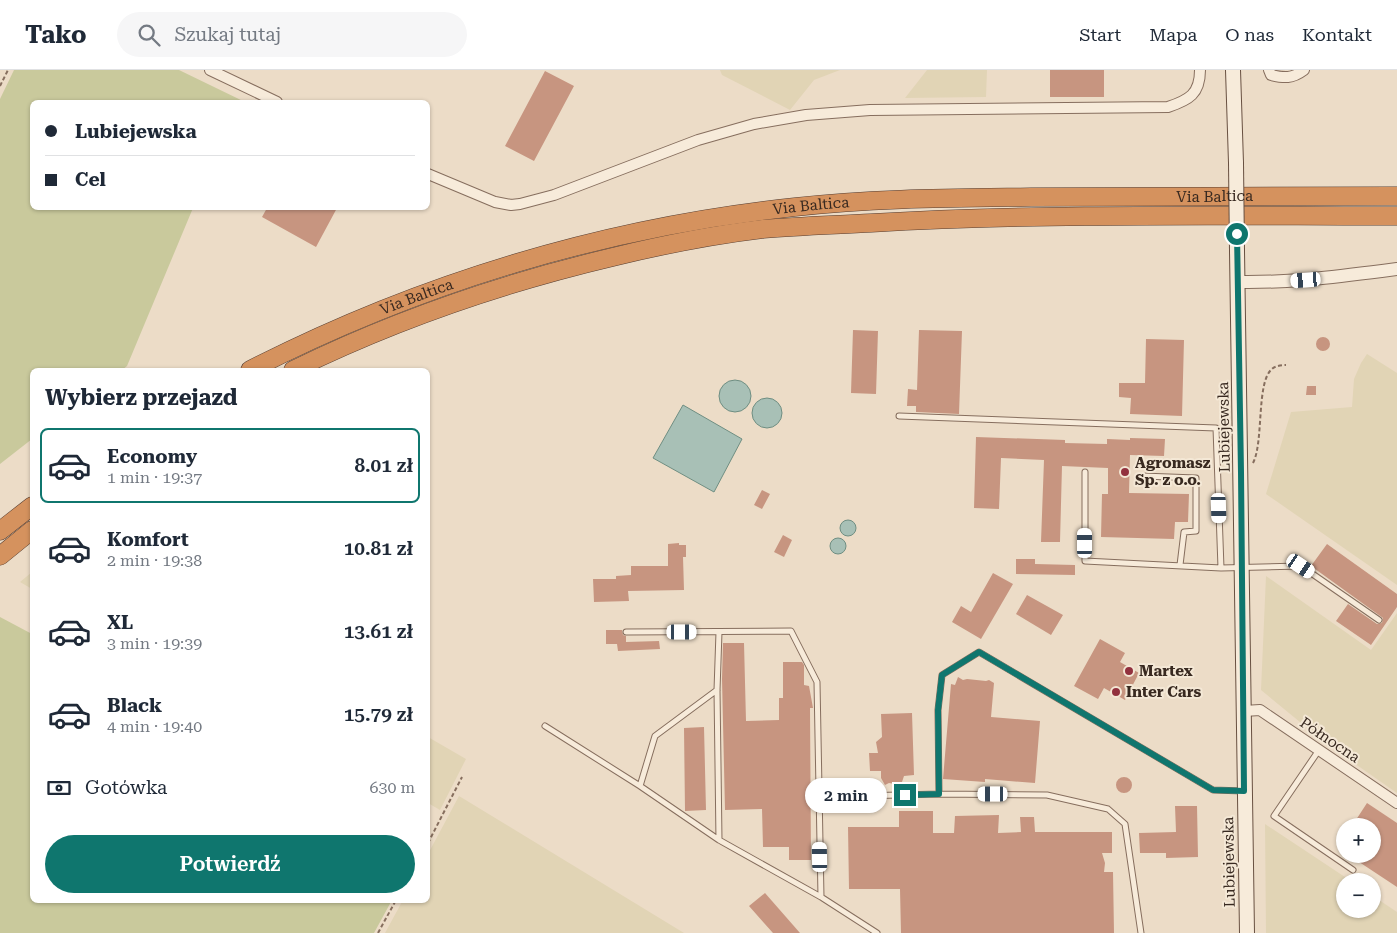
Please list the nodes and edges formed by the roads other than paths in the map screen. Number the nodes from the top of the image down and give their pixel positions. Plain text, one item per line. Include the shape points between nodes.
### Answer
1 (210, 70) edge
2 (1200, 70) edge
3 (1233, 70) edge
4 (1269, 70) edge
5 (1304, 70) edge
6 (273, 100) edge
7 (430, 175) edge
8 (1397, 196) edge
9 (1397, 216) edge
10 (1397, 269) edge
11 (1238, 282) junction
12 (254, 368) edge
13 (297, 368) edge
14 (899, 416) dead end
15 (1084, 472) dead end
16 (1142, 476) dead end
17 (30, 508) edge
18 (0, 531) edge
19 (30, 532) edge
20 (0, 556) edge
21 (1180, 565) junction
22 (1242, 567) junction
23 (1221, 568) junction
24 (1379, 620) dead end
25 (626, 632) dead end
26 (719, 632) junction
27 (717, 690) junction
28 (1244, 711) junction
29 (545, 726) dead end
30 (1319, 750) junction
31 (640, 786) junction
32 (1244, 791) junction
33 (939, 794) junction
34 (819, 797) junction
35 (1397, 803) edge
36 (719, 840) junction
37 (1353, 870) dead end
38 (821, 897) junction
39 (877, 933) edge
40 (1141, 933) edge
41 (1246, 933) edge

1 - 6 street
2 - 7 street via 1196,91 1186,102 1168,107 870,110 772,121 698,140 520,204 495,202
3 - 11 main road, Lubiejewska, bridge
4 - 5 street via 1271,75 1284,78
8 - 12 highway, Via Baltica via 909,199 798,206 704,219 588,243 471,277 346,324
9 - 13 highway, Via Baltica via 1000,218 763,230 649,249 546,274 417,316
10 - 11 street via 1324,278
11 - 22 main road, Lubiejewska
14 - 23 lane via 1216,428
15 - 21 lane via 1085,561
16 - 21 lane via 1196,478 1196,531 1184,532
17 - 18 highway
19 - 20 highway
21 - 23 lane
22 - 23 lane
22 - 24 lane via 1301,566
22 - 28 main road, Lubiejewska
25 - 26 lane
26 - 27 lane
26 - 34 lane via 791,631 817,682
27 - 31 lane via 655,736
27 - 36 lane
28 - 30 street, Północna via 1260,710
28 - 32 main road, Lubiejewska
29 - 31 lane
30 - 35 street, Północna
30 - 37 lane via 1274,816
31 - 36 lane
32 - 33 lane via 1213,790 979,652 942,675 938,710
32 - 41 main road, Lubiejewska
33 - 34 lane
33 - 40 lane via 1047,794 1108,809 1125,824
34 - 38 lane
36 - 38 lane
38 - 39 lane

